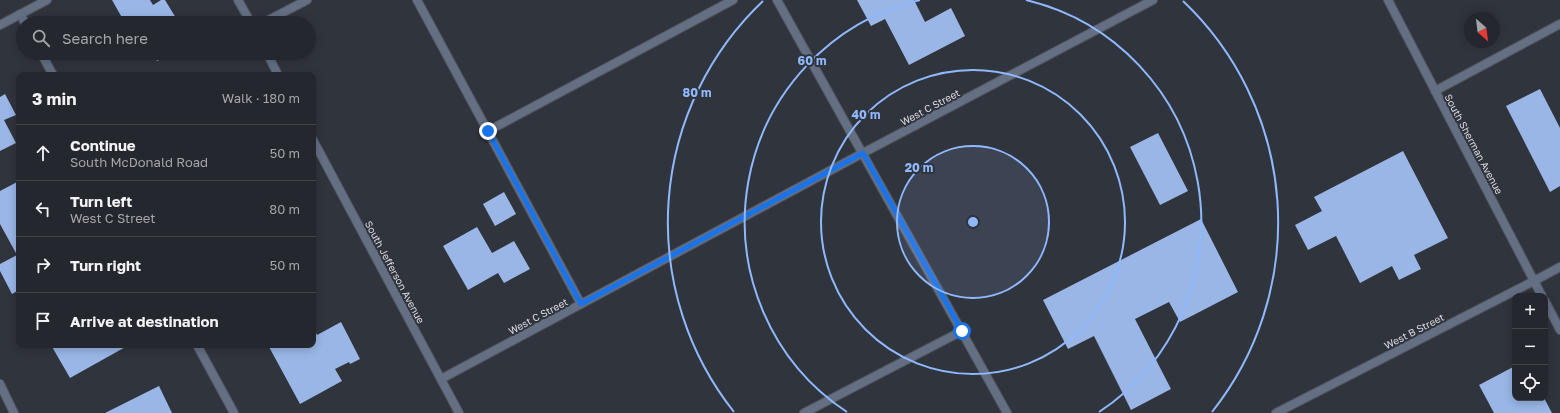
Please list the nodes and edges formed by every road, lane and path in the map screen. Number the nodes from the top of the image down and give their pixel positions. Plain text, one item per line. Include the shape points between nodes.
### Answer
1 (47, 0) edge
2 (238, 0) edge
3 (307, 0) edge
4 (417, 0) edge
5 (733, 0) edge
6 (777, 0) edge
7 (1154, 0) edge
8 (1388, 0) edge
9 (20, 14) joint
10 (16, 16) edge
11 (16, 16) edge
12 (247, 16) edge
13 (276, 16) edge
14 (1560, 24) edge
15 (0, 25) edge
16 (45, 60) edge
17 (270, 60) edge
18 (51, 72) edge
19 (276, 72) edge
20 (1435, 92) junction
21 (488, 131) junction
22 (316, 146) edge
23 (863, 153) junction
24 (1560, 267) edge
25 (1534, 281) junction
26 (1540, 293) edge
27 (581, 304) junction
28 (1548, 307) edge
29 (1560, 330) edge
30 (962, 331) junction
31 (199, 348) edge
32 (441, 379) junction
33 (0, 384) edge
34 (14, 413) edge
35 (234, 413) edge
36 (459, 413) edge
37 (804, 413) edge
38 (1007, 413) edge
39 (1276, 413) edge

1 - 9 street
2 - 12 street
3 - 13 street
4 - 21 street
5 - 21 street
6 - 23 street
7 - 23 street, West C Street
8 - 20 street, South Sherman Avenue
9 - 11 street
10 - 15 street
14 - 20 street
16 - 18 street
17 - 19 street
20 - 25 street, South Sherman Avenue
21 - 27 street
22 - 32 street, South Jefferson Avenue
23 - 27 street, West C Street
23 - 30 street
24 - 25 street, West B Street
25 - 26 street, South Sherman Avenue
25 - 39 street, West B Street
27 - 32 street, West C Street
28 - 29 street
30 - 37 street
30 - 38 street
31 - 35 street
32 - 36 street, South Jefferson Avenue
33 - 34 street

